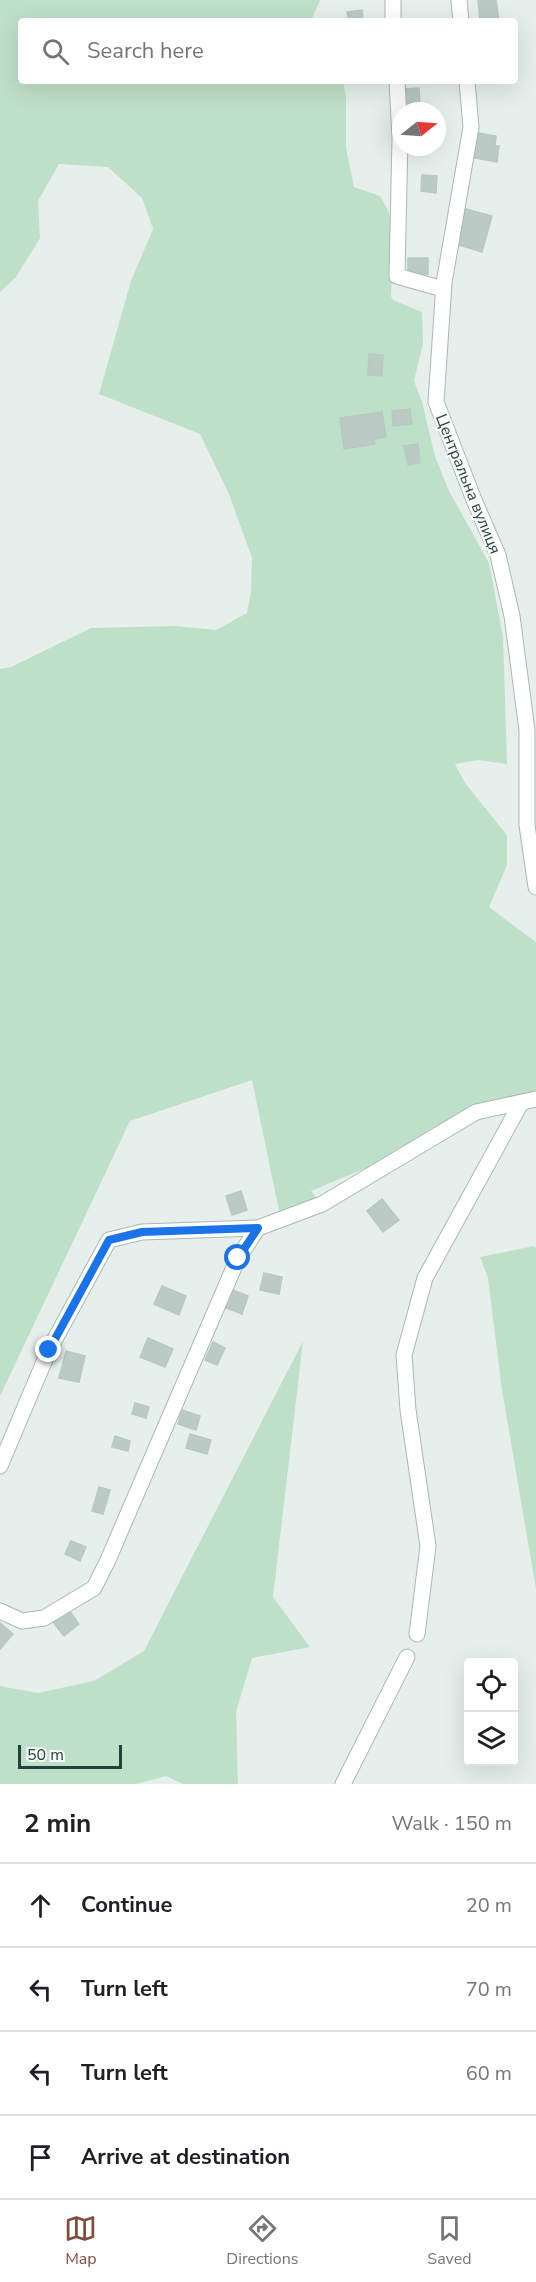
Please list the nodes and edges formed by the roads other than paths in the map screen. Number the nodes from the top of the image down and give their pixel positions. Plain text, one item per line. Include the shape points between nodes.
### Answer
1 (393, 0) edge
2 (459, 0) edge
3 (393, 18) edge
4 (461, 18) edge
5 (397, 84) edge
6 (467, 84) edge
7 (443, 289) junction
8 (536, 887) edge
9 (529, 1101) edge
10 (258, 1228) junction
11 (0, 1466) edge
12 (0, 1611) edge
13 (417, 1634) dead end
14 (407, 1658) dead end
15 (343, 1784) edge

1 - 3 street
2 - 4 street
5 - 7 street via 397,276
6 - 7 street, Центральна вулиця via 471,127
7 - 8 street, Центральна вулиця via 436,402 498,555 512,616 527,730 527,825
9 - 10 street via 476,1112 322,1204
9 - 13 street via 425,1278 404,1355 428,1546
10 - 11 street via 142,1232 109,1240 49,1350
10 - 12 street via 238,1258 94,1588 44,1618 22,1621
14 - 15 street

